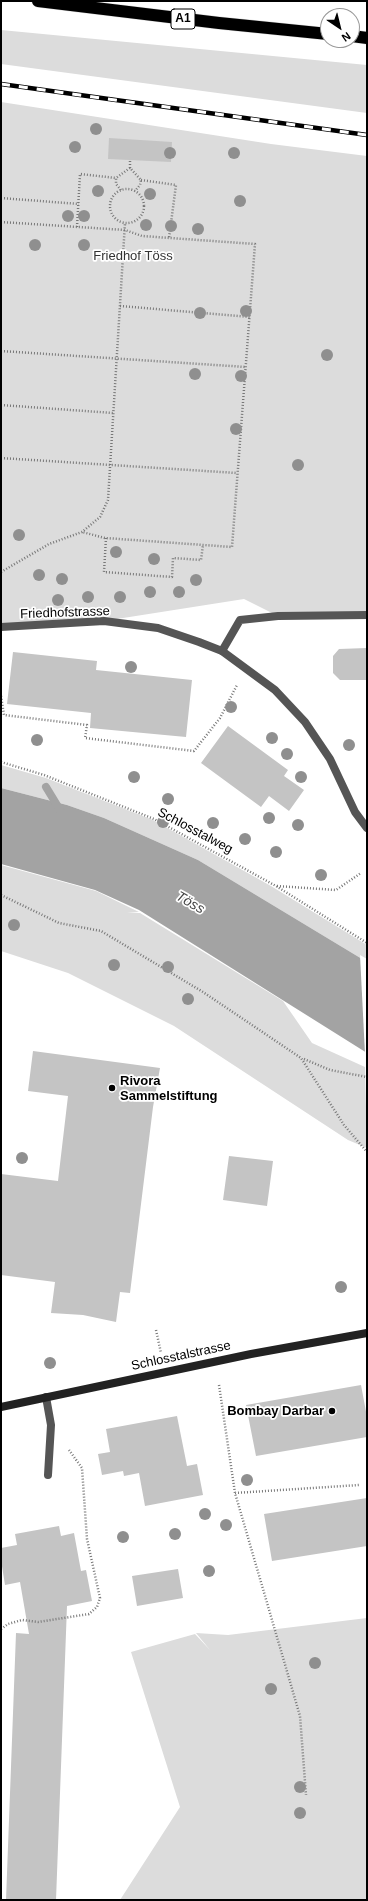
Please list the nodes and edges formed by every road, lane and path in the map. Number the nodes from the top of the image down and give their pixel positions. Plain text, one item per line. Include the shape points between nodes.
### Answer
1 (38, 1) edge
2 (320, 33) edge
3 (130, 160) dead end
4 (130, 168) junction
5 (116, 178) junction
6 (141, 180) junction
7 (122, 190) junction
8 (135, 192) junction
9 (1, 198) edge
10 (79, 204) junction
11 (1, 222) edge
12 (126, 223) junction
13 (78, 227) junction
14 (125, 230) junction
15 (169, 238) junction
16 (120, 306) junction
17 (250, 317) junction
18 (1, 351) edge
19 (117, 359) junction
20 (246, 367) junction
21 (1, 405) edge
22 (113, 413) junction
23 (1, 458) edge
24 (110, 465) junction
25 (237, 473) junction
26 (82, 532) junction
27 (106, 538) junction
28 (203, 545) junction
29 (1, 572) edge
30 (367, 615) edge
31 (1, 627) edge
32 (222, 652) junction
33 (246, 667) junction
34 (1, 696) edge
35 (1, 762) edge
36 (367, 828) edge
37 (361, 873) dead end
38 (276, 886) junction
39 (1, 895) edge
40 (367, 943) edge
41 (301, 1058) junction
42 (367, 1077) edge
43 (367, 1152) edge
44 (156, 1330) dead end
45 (367, 1333) edge
46 (161, 1353) dead end
47 (219, 1385) dead end
48 (46, 1397) junction
49 (1, 1407) edge
50 (51, 1425) junction
51 (48, 1475) dead end
52 (359, 1485) dead end
53 (236, 1493) junction
54 (1, 1629) edge
55 (306, 1795) dead end

1 - 2 highway, A1
3 - 4 path
4 - 5 path
4 - 6 path
5 - 7 path via 116,184
5 - 10 path via 80,174
6 - 8 path
6 - 15 path via 176,184
7 - 8 path
7 - 12 path via 116,193 110,205 114,217 119,222
8 - 12 path via 143,202 142,214 138,219
9 - 10 path
10 - 13 path
11 - 13 path
12 - 14 path
13 - 14 path
14 - 15 path via 142,236
14 - 16 path
15 - 17 path via 255,244
16 - 17 path
16 - 19 path
17 - 20 path
18 - 19 path
19 - 20 path
19 - 22 path
20 - 25 path
21 - 22 path
22 - 24 path
23 - 24 path
24 - 25 path
24 - 26 path via 108,500 100,517
25 - 28 path via 232,547
26 - 27 path
26 - 29 path via 49,544
27 - 28 path
27 - 28 path via 104,572 172,577 173,558 201,560
30 - 32 street via 278,616 240,620
31 - 32 street, Friedhofstrasse via 104,621 158,628
32 - 33 street, Friedhofstrasse
33 - 34 path via 220,718 194,751 85,738 87,725 4,715
33 - 36 street, Friedhofstrasse via 275,690 305,722 330,759 355,812
35 - 38 path, Schlosstalweg via 44,775 154,819
37 - 38 path via 336,890
38 - 40 path, Schlosstalweg
39 - 41 path via 59,923 101,931 203,992
41 - 42 path via 330,1070
41 - 43 path via 344,1125
44 - 46 path
45 - 48 main road, Schlosstalstrasse via 251,1354
47 - 53 path
48 - 49 main road, Schlosstalstrasse
48 - 50 street
50 - 51 street
50 - 54 path via 82,1468 87,1539 100,1598 98,1607 89,1614 38,1622 22,1620
52 - 53 path
53 - 55 path via 300,1716

